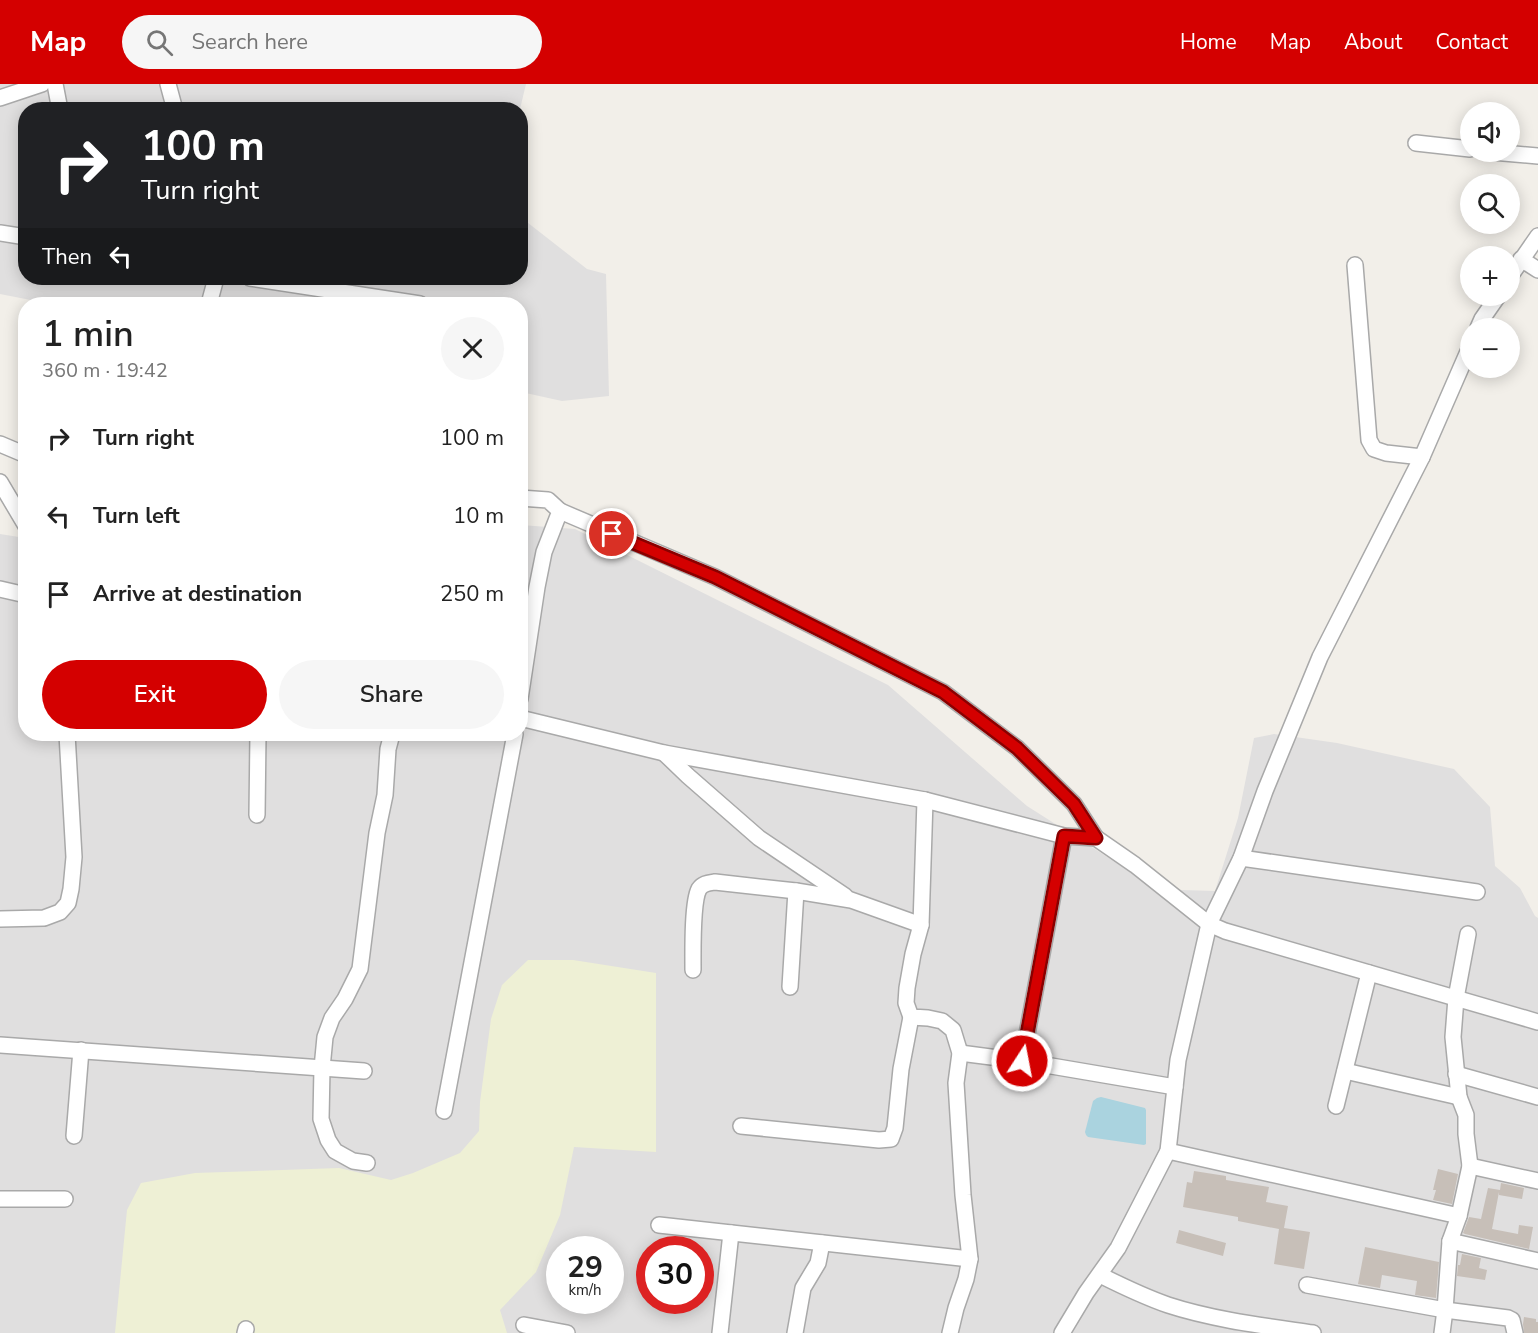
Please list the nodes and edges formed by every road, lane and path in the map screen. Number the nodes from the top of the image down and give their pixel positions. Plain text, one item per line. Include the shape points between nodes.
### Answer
1 (42, 84) edge
2 (55, 84) edge
3 (168, 84) edge
4 (0, 98) edge
5 (58, 102) edge
6 (173, 102) edge
7 (1416, 143) dead end
8 (1460, 148) edge
9 (1520, 154) edge
10 (1538, 156) edge
11 (0, 233) edge
12 (18, 236) edge
13 (1538, 236) edge
14 (1521, 259) joint
15 (1355, 265) dead end
16 (1538, 270) edge
17 (296, 285) edge
18 (374, 297) edge
19 (1460, 370) edge
20 (0, 444) edge
21 (18, 452) edge
22 (1422, 457) junction
23 (0, 483) edge
24 (528, 499) edge
25 (560, 511) junction
26 (18, 513) edge
27 (0, 589) edge
28 (18, 593) edge
29 (528, 646) edge
30 (528, 720) edge
31 (67, 741) edge
32 (258, 741) edge
33 (390, 741) edge
34 (514, 741) edge
35 (664, 753) junction
36 (925, 800) junction
37 (257, 815) dead end
38 (1064, 836) junction
39 (1096, 838) junction
40 (1241, 858) junction
41 (796, 891) junction
42 (1477, 892) dead end
43 (851, 900) junction
44 (0, 920) edge
45 (1209, 924) junction
46 (921, 925) junction
47 (1468, 934) dead end
48 (693, 970) dead end
49 (1370, 973) junction
50 (790, 987) dead end
51 (1456, 998) junction
52 (911, 1017) junction
53 (1538, 1022) edge
54 (0, 1045) edge
55 (81, 1050) junction
56 (960, 1053) junction
57 (1022, 1061) junction
58 (322, 1068) junction
59 (364, 1071) dead end
60 (1345, 1071) junction
61 (1456, 1074) junction
62 (1175, 1087) junction
63 (1459, 1097) junction
64 (1538, 1097) edge
65 (1336, 1106) dead end
66 (444, 1111) dead end
67 (741, 1126) dead end
68 (74, 1136) dead end
69 (1168, 1151) junction
70 (367, 1163) dead end
71 (1470, 1166) junction
72 (1538, 1181) edge
73 (0, 1199) edge
74 (65, 1199) dead end
75 (1459, 1216) junction
76 (659, 1225) dead end
77 (731, 1233) junction
78 (1450, 1241) junction
79 (822, 1243) junction
80 (970, 1260) junction
81 (1538, 1261) edge
82 (1100, 1275) junction
83 (1307, 1285) dead end
84 (1445, 1310) junction
85 (524, 1324) dead end
86 (567, 1333) edge
87 (720, 1333) edge
88 (795, 1333) edge
89 (951, 1333) edge
90 (1062, 1333) edge
91 (1313, 1333) edge
92 (1442, 1333) edge
93 (1515, 1333) edge

1 - 4 street
2 - 5 street
3 - 6 street
7 - 8 street
9 - 10 street
11 - 12 street
13 - 14 street
14 - 16 street
15 - 22 street via 1369,440 1374,449 1386,453
17 - 18 street
19 - 22 street
20 - 21 street
22 - 40 street via 1320,657
23 - 26 street
24 - 25 street via 548,500
25 - 29 street via 544,552
25 - 39 street via 715,577 943,692 1017,748 1074,804
27 - 28 street
30 - 35 street
31 - 44 street via 74,858 68,903 60,912 44,918
32 - 37 street
33 - 58 street via 360,969 332,1018 325,1037
34 - 66 street
35 - 36 street
35 - 43 street via 759,838
36 - 38 street
36 - 46 street
38 - 39 street
38 - 57 street
39 - 45 street
40 - 42 street
40 - 45 street
41 - 43 street
41 - 48 street via 716,882 699,888
41 - 50 street
43 - 46 street
45 - 49 street
45 - 62 street
46 - 52 street via 907,988 906,1003
47 - 51 street
49 - 51 street
49 - 60 street
51 - 53 street
51 - 61 street
52 - 56 street via 942,1021 953,1030
52 - 67 street via 891,1139
54 - 55 street
55 - 58 street
55 - 68 street
56 - 57 street
56 - 80 street via 957,1083
57 - 62 street
58 - 59 street
58 - 70 street via 321,1119 328,1140 335,1151 353,1161
60 - 63 street
60 - 65 street
61 - 63 street
61 - 64 street
62 - 69 street
63 - 71 street via 1466,1115
69 - 75 street
69 - 82 street
71 - 72 street
71 - 75 street
73 - 74 street
75 - 78 street
76 - 77 street
77 - 79 street
77 - 87 street
78 - 81 street
78 - 84 street
79 - 80 street
79 - 88 street via 818,1263 803,1288
80 - 89 street
82 - 90 street
82 - 91 street via 1168,1305
83 - 84 street
84 - 92 street
84 - 93 street via 1508,1317
85 - 86 street

